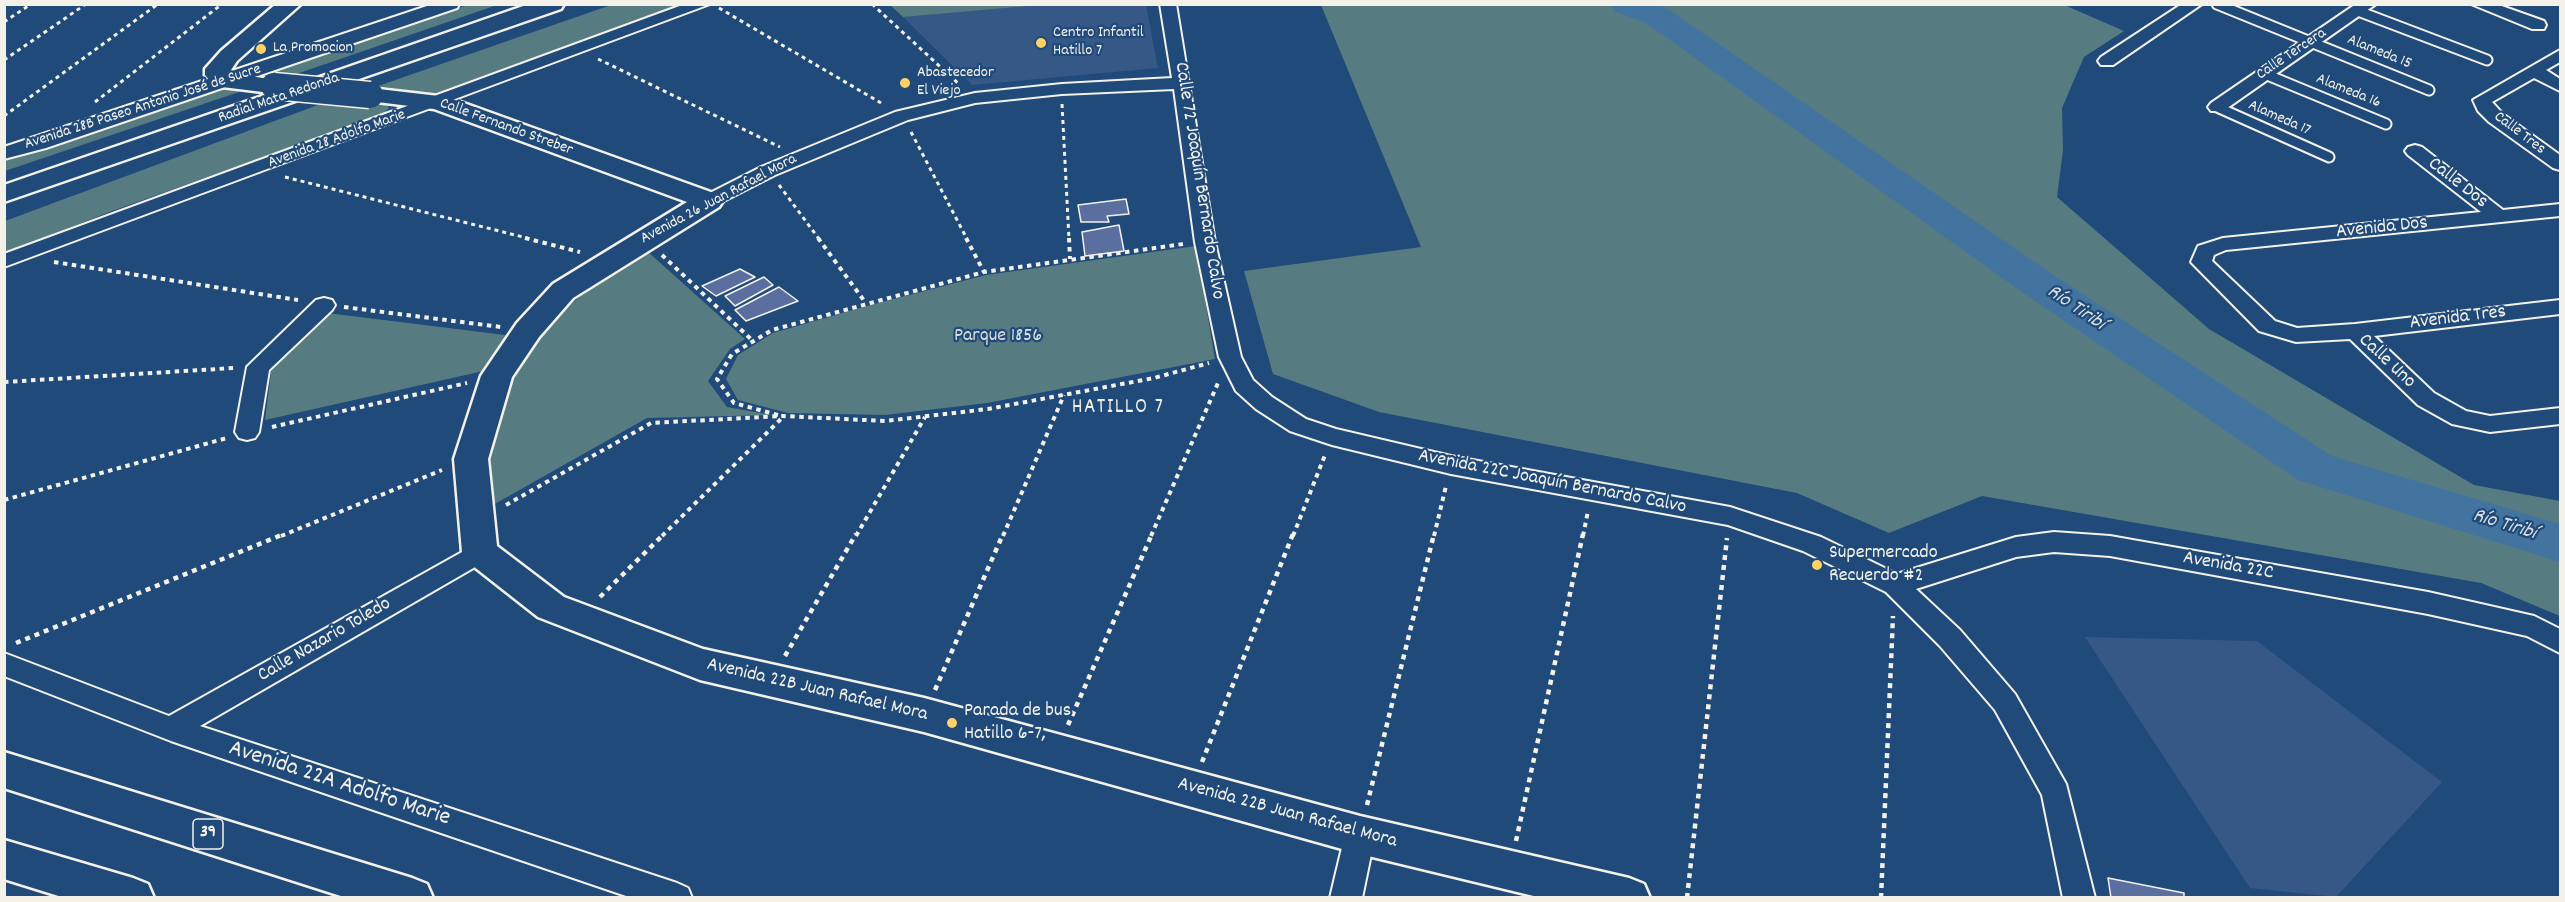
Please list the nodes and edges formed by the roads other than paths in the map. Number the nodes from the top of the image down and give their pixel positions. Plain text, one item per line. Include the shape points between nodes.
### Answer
1 (290, 4) edge
2 (451, 4) edge
3 (553, 4) edge
4 (702, 4) edge
5 (1168, 4) edge
6 (2194, 4) edge
7 (2217, 4) edge
8 (2479, 4) edge
9 (2363, 8) edge
10 (2538, 26) dead end
11 (2312, 42) junction
12 (2560, 55) edge
13 (2487, 60) dead end
14 (2107, 61) dead end
15 (2535, 71) junction
16 (2265, 74) junction
17 (223, 81) junction
18 (1182, 83) junction
19 (2560, 86) edge
20 (2429, 90) dead end
21 (438, 102) junction
22 (2217, 107) joint
23 (2386, 124) dead end
24 (2415, 151) dead end
25 (4, 153) edge
26 (2329, 157) dead end
27 (2560, 164) edge
28 (4, 194) edge
29 (709, 201) junction
30 (2560, 210) edge
31 (2500, 217) junction
32 (2205, 251) joint
33 (10, 259) edge
34 (324, 304) road end
35 (2560, 307) edge
36 (2355, 331) junction
37 (1230, 357) joint
38 (2560, 416) edge
39 (247, 432) dead end
40 (477, 538) junction
41 (1895, 585) junction
42 (2560, 642) edge
43 (4, 664) edge
44 (171, 729) junction
45 (4, 770) edge
46 (1360, 835) junction
47 (4, 859) edge
48 (133, 897) edge
49 (412, 897) edge
50 (677, 897) edge
51 (1346, 897) edge
52 (1629, 897) edge
53 (2079, 897) edge

1 - 17 main road via 223,62 217,75
2 - 17 street, Avenida 28B Paseo Antonio José de Sucre
3 - 28 main road, Radial Mata Redonda
4 - 21 street, Avenida 28 Adolfo Marie
5 - 18 street, Calle 72 Joaquín Bernardo Calvo
6 - 14 street
7 - 11 lane, Alameda 15
8 - 10 street
9 - 11 street, Calle Tercera
9 - 13 lane
11 - 16 street, Calle Tercera
11 - 20 lane, Alameda 15
12 - 15 street
15 - 19 street
15 - 27 street, Calle Tres via 2482,100 2496,118
16 - 22 street, Calle Tercera
16 - 23 lane, Alameda 16
17 - 21 main road, Calle Fernando Streber, bridge
17 - 25 street, Avenida 28B Paseo Antonio José de Sucre
18 - 29 street, Avenida 26 Juan Rafael Mora via 975,98 902,116 800,156
18 - 37 street, Calle 72 Joaquín Bernardo Calvo via 1205,242
21 - 29 main road, Calle Fernando Streber
21 - 33 street, Avenida 28 Adolfo Marie
22 - 26 lane, Alameda 17
24 - 31 street, Calle Dos
29 - 40 main road, Avenida 26 Juan Rafael Mora via 563,291 528,330 497,376 471,459
30 - 31 street, Avenida Dos
31 - 32 street, Avenida Dos via 2223,244
32 - 36 street, Calle Uno via 2201,262 2267,326 2296,335
34 - 39 street via 258,367
35 - 36 street, Avenida Tres
36 - 38 street, Calle Uno via 2426,399 2460,418 2490,424
37 - 41 street, Avenida 22C Joaquín Bernardo Calvo via 1244,385 1264,403 1298,425 1332,437 1592,493 1730,516 1812,544
40 - 44 street, Calle Nazario Toledo
40 - 46 main road, Avenida 22B Juan Rafael Mora via 551,607 700,664 924,715
41 - 42 street, Avenida 22C via 2016,548 2054,542 2110,546 2428,603 2534,627
41 - 53 street, Avenida 22C Joaquín Bernardo Calvo via 1950,638 2005,702 2056,793
43 - 44 street, Avenida 22A Adolfo Marie
44 - 50 street, Avenida 22A Adolfo Marie
45 - 49 main road, 39
46 - 51 street
46 - 52 main road, Avenida 22B Juan Rafael Mora
47 - 48 main road

